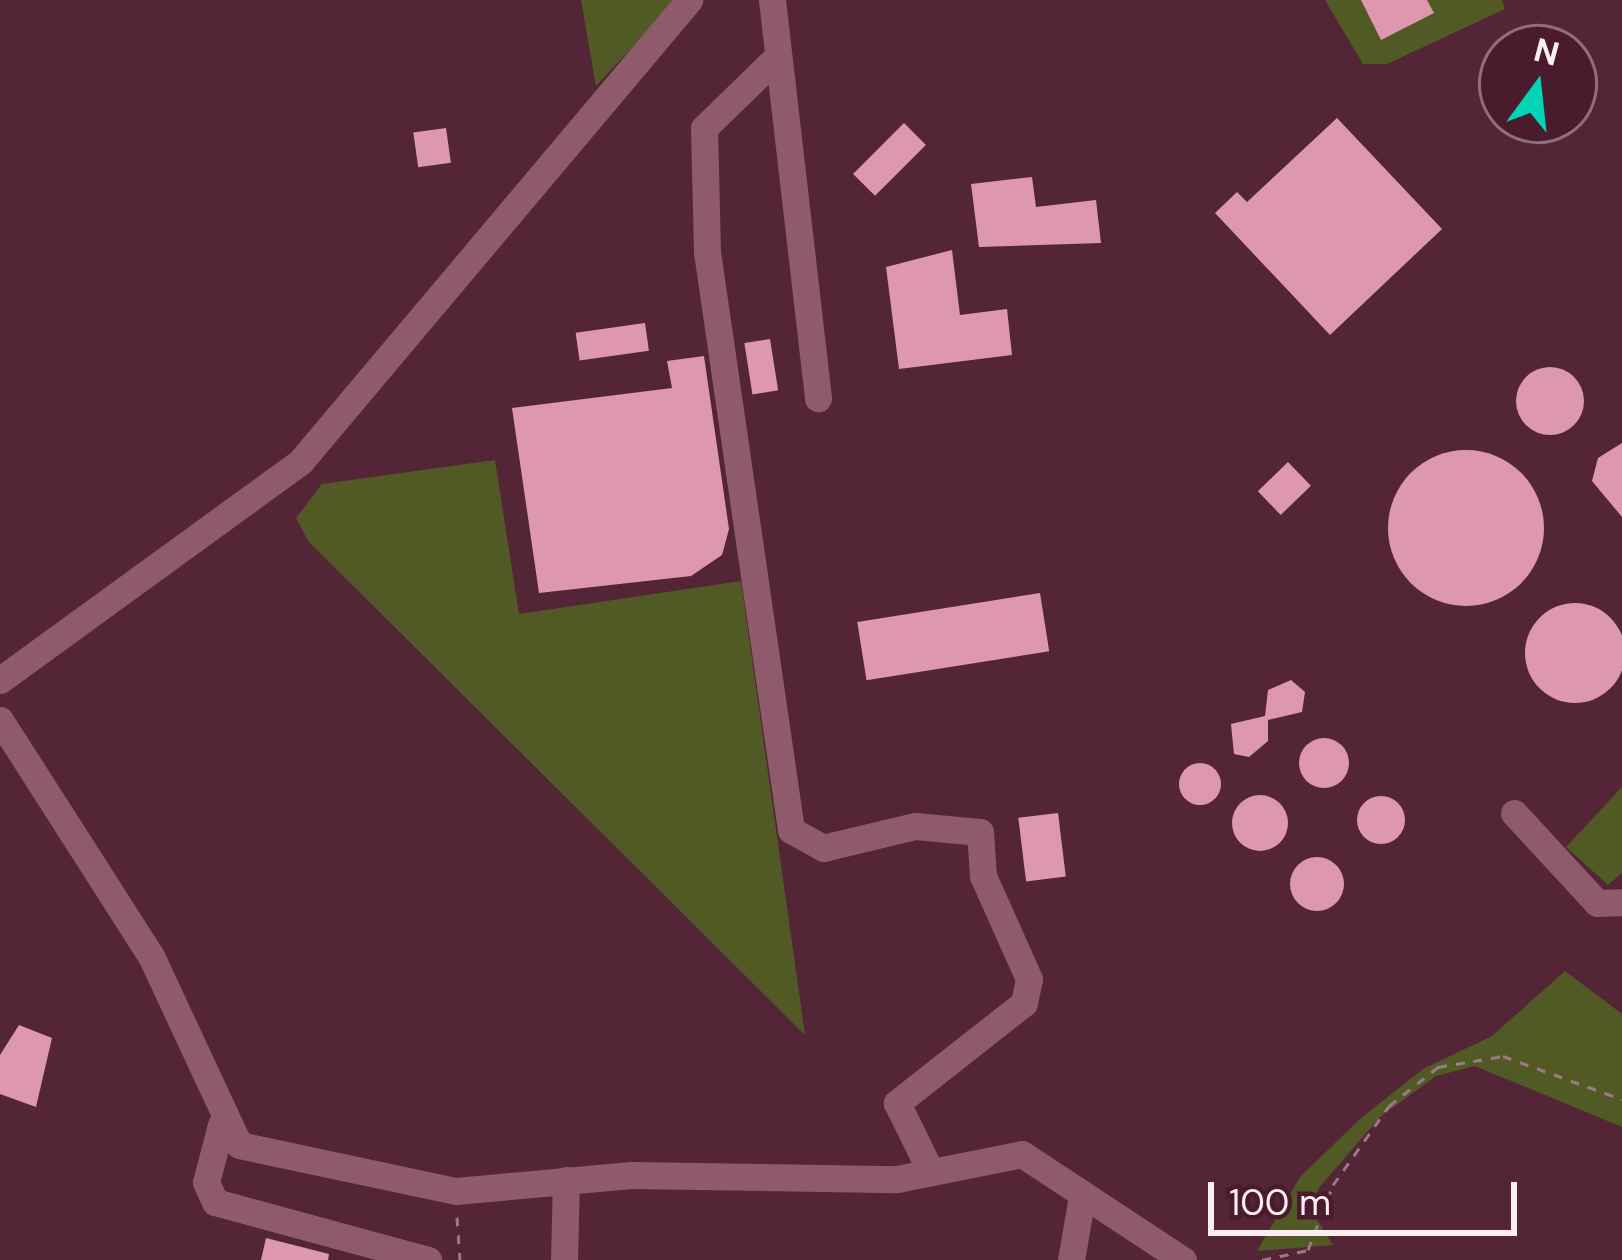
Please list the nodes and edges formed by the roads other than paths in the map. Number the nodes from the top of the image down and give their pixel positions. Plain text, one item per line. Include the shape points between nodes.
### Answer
1 (689, 0) edge
2 (775, 8) edge
3 (778, 56) junction
4 (818, 398) dead end
5 (0, 680) edge
6 (0, 720) edge
7 (1514, 813) dead end
8 (1622, 902) edge
9 (221, 1125) junction
10 (932, 1172) junction
11 (566, 1180) junction
12 (1082, 1196) junction
13 (428, 1260) edge
14 (564, 1260) edge
15 (1070, 1260) edge
16 (1184, 1260) edge

1 - 5 street via 301,461
2 - 3 street
3 - 4 street
3 - 10 street via 704,128 707,252 791,830 823,848 915,826 980,832 983,876 1029,979 1024,1003 897,1103
6 - 9 street via 151,956
7 - 8 street via 1597,903
9 - 11 street via 239,1145 293,1162 456,1191
9 - 13 street via 206,1182 215,1202
10 - 11 street
10 - 12 street via 1022,1154 1042,1158
11 - 14 street
12 - 15 street
12 - 16 street

